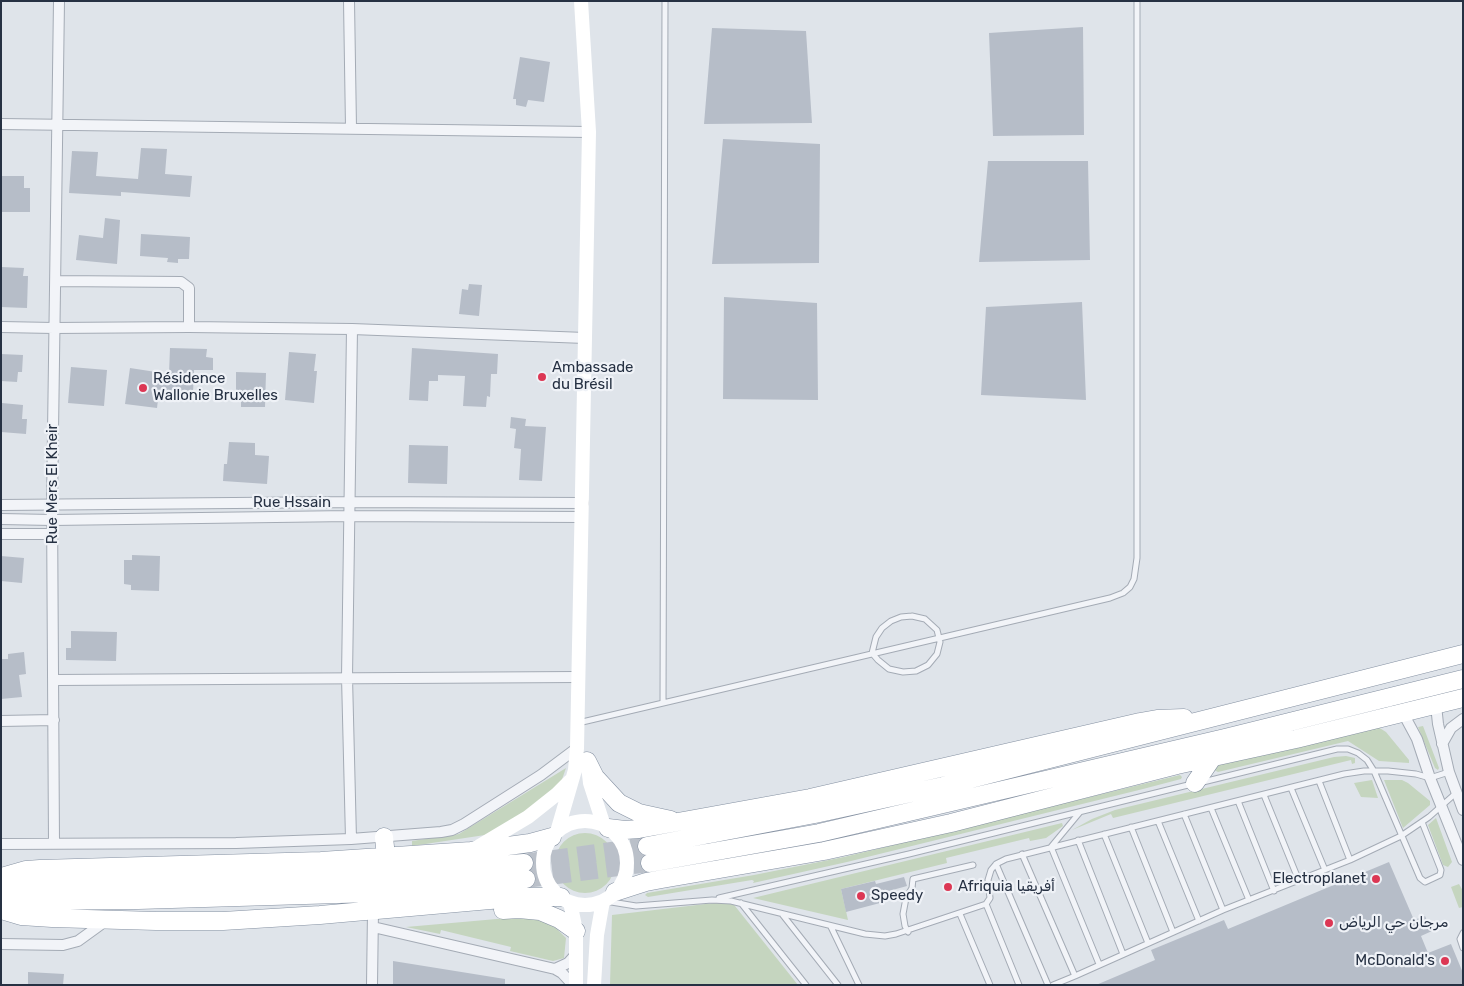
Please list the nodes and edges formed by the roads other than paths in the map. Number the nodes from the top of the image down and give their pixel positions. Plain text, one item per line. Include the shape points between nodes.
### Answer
1 (59, 1) edge
2 (349, 1) edge
3 (581, 1) edge
4 (665, 1) edge
5 (1137, 1) edge
6 (1, 124) edge
7 (57, 125) junction
8 (351, 128) junction
9 (589, 132) junction
10 (56, 281) junction
11 (1, 327) edge
12 (189, 327) junction
13 (54, 328) junction
14 (352, 328) junction
15 (584, 338) junction
16 (350, 502) junction
17 (52, 504) junction
18 (1, 505) edge
19 (583, 510) junction
20 (350, 516) junction
21 (1, 519) edge
22 (52, 520) junction
23 (1, 534) edge
24 (52, 534) junction
25 (940, 637) junction
26 (872, 653) junction
27 (1463, 654) edge
28 (577, 677) junction
29 (346, 678) junction
30 (1463, 679) edge
31 (54, 680) junction
32 (1463, 698) edge
33 (664, 702) junction
34 (1436, 705) junction
35 (1403, 713) junction
36 (1463, 719) edge
37 (54, 720) junction
38 (1207, 720) junction
39 (1, 721) edge
40 (577, 723) junction
41 (1225, 738) junction
42 (1442, 744) junction
43 (582, 754) junction
44 (1213, 757) junction
45 (1374, 771) junction
46 (1449, 772) junction
47 (1430, 778) junction
48 (571, 780) junction
49 (1318, 781) junction
50 (1195, 783) junction
51 (1291, 788) junction
52 (1456, 793) junction
53 (1264, 794) junction
54 (1238, 801) junction
55 (1441, 806) junction
56 (1211, 808) junction
57 (1463, 810) edge
58 (1080, 811) junction
59 (1184, 814) junction
60 (1158, 821) junction
61 (681, 822) junction
62 (1422, 822) junction
63 (606, 827) junction
64 (1131, 828) junction
65 (1104, 834) junction
66 (554, 835) junction
67 (1401, 836) junction
68 (384, 837) junction
69 (351, 839) junction
70 (1078, 840) junction
71 (54, 843) junction
72 (1, 844) edge
73 (1051, 847) junction
74 (471, 851) junction
75 (1022, 854) junction
76 (386, 857) junction
77 (1350, 860) junction
78 (1463, 860) edge
79 (996, 864) junction
80 (973, 865) dead end
81 (1325, 870) junction
82 (1, 877) edge
83 (1300, 881) junction
84 (1, 885) edge
85 (1274, 891) junction
86 (608, 898) junction
87 (566, 899) junction
88 (712, 900) junction
89 (1249, 900) junction
90 (1, 901) edge
91 (741, 903) junction
92 (454, 904) junction
93 (986, 904) junction
94 (1, 910) edge
95 (1223, 910) junction
96 (782, 913) junction
97 (960, 914) junction
98 (373, 919) junction
99 (107, 920) junction
100 (1198, 921) junction
101 (831, 927) junction
102 (576, 931) junction
103 (908, 932) junction
104 (1173, 932) junction
105 (1463, 933) edge
106 (1148, 943) junction
107 (1, 944) edge
108 (1463, 948) edge
109 (577, 953) junction
110 (1124, 954) junction
111 (1099, 964) junction
112 (554, 969) junction
113 (1076, 976) junction
114 (372, 985) edge
115 (574, 985) edge
116 (594, 985) edge
117 (806, 985) edge
118 (838, 985) edge
119 (859, 985) edge
120 (990, 985) edge
121 (1019, 985) edge
122 (1048, 985) edge
123 (1053, 985) edge

1 - 7 street, Rue Mers El Kheir
2 - 8 street
3 - 9 street
4 - 33 lane
5 - 25 lane via 1137,564 1134,579 1127,590 1115,597
6 - 7 street
7 - 8 street
7 - 10 street, Rue Mers El Kheir
8 - 9 street
9 - 15 street
10 - 12 street via 181,282 189,288
10 - 13 street, Rue Mers El Kheir
11 - 13 street
12 - 13 street
12 - 14 street
13 - 17 street, Rue Mers El Kheir
14 - 15 street
14 - 16 street
15 - 19 street
16 - 17 street, Rue Hssain
16 - 19 street, Rue Hssain
16 - 20 street
17 - 18 street, Rue Hssain
17 - 22 street, Rue Mers El Kheir
19 - 20 street, Rue Hssain
19 - 28 street
20 - 22 street, Rue Hssain
20 - 29 street
21 - 22 street, Rue Hssain
22 - 24 street, Rue Mers El Kheir
23 - 24 street
24 - 31 street, Rue Mers El Kheir
25 - 26 lane
25 - 26 lane via 934,658 916,671 889,669
25 - 26 lane via 935,626 925,619 901,617 882,628
26 - 33 lane
27 - 38 highway
28 - 29 street
28 - 40 street
29 - 31 street
29 - 69 street
30 - 41 highway
31 - 37 street, Rue Mers El Kheir
32 - 34 highway
33 - 40 lane
34 - 35 highway
34 - 42 street
35 - 44 highway
35 - 47 street via 1417,739
36 - 42 street via 1451,728
37 - 39 street
37 - 71 street, Rue Mers El Kheir
38 - 41 highway via 648,854 819,832
38 - 61 highway via 1174,718 1140,722 810,798
40 - 43 street
41 - 44 highway
42 - 46 street
43 - 48 street
43 - 61 highway via 595,777 619,803 639,813
43 - 63 street
43 - 68 street via 541,775 464,824 442,832
44 - 50 highway
44 - 86 highway via 824,852 662,878
45 - 47 lane
45 - 49 lane
45 - 50 lane via 1363,756 1342,748
45 - 67 lane
46 - 47 lane
46 - 52 street
47 - 55 street
48 - 66 street
48 - 74 street via 514,827
49 - 51 lane
49 - 77 lane
50 - 58 lane
51 - 53 lane
51 - 81 lane
52 - 55 lane
52 - 57 street
53 - 54 lane
53 - 83 lane
54 - 56 lane
54 - 85 lane
55 - 62 lane
55 - 78 street
56 - 59 lane
56 - 89 lane
58 - 73 lane
58 - 88 lane
59 - 60 lane
59 - 95 lane
60 - 64 lane
60 - 100 lane
61 - 63 highway via 625,830
62 - 67 lane
62 - 67 lane via 1441,870 1438,876 1425,882 1421,880
63 - 66 street via 595,822 579,822 565,826
63 - 86 street via 616,834 627,858 622,884
64 - 65 lane
64 - 104 lane
65 - 70 lane
65 - 106 lane
66 - 74 highway via 530,843
66 - 87 street via 547,847 544,869 553,889
67 - 77 lane
68 - 69 street
68 - 76 highway
69 - 71 street
70 - 73 lane
70 - 110 lane
71 - 72 street
73 - 75 lane
73 - 111 lane
74 - 76 highway
75 - 79 lane
75 - 113 lane
76 - 82 highway via 321,862 40,869
77 - 81 lane
79 - 93 lane via 989,875 990,898
79 - 122 lane
80 - 103 lane via 912,879 903,914
81 - 83 lane
83 - 85 lane
84 - 90 highway via 525,871 372,893
85 - 89 lane
86 - 87 street via 586,905
86 - 88 lane via 636,906
86 - 116 street via 597,936
87 - 92 highway via 524,897
87 - 102 street
88 - 91 lane
89 - 95 lane
91 - 96 lane
91 - 117 lane
92 - 98 highway
92 - 102 highway via 481,911 519,909 540,912 559,919
93 - 97 lane
93 - 121 lane
94 - 99 highway via 30,917
95 - 100 lane
96 - 101 lane
96 - 118 lane
97 - 103 lane
97 - 120 lane
98 - 99 highway
98 - 112 street
98 - 114 street
99 - 107 street via 78,941
100 - 104 lane
101 - 103 lane via 873,935
101 - 119 lane
102 - 109 street
104 - 106 lane
105 - 108 lane via 1460,940
106 - 110 lane
109 - 112 street via 568,963
109 - 115 street
110 - 111 lane
111 - 113 lane
112 - 115 street
113 - 123 lane

